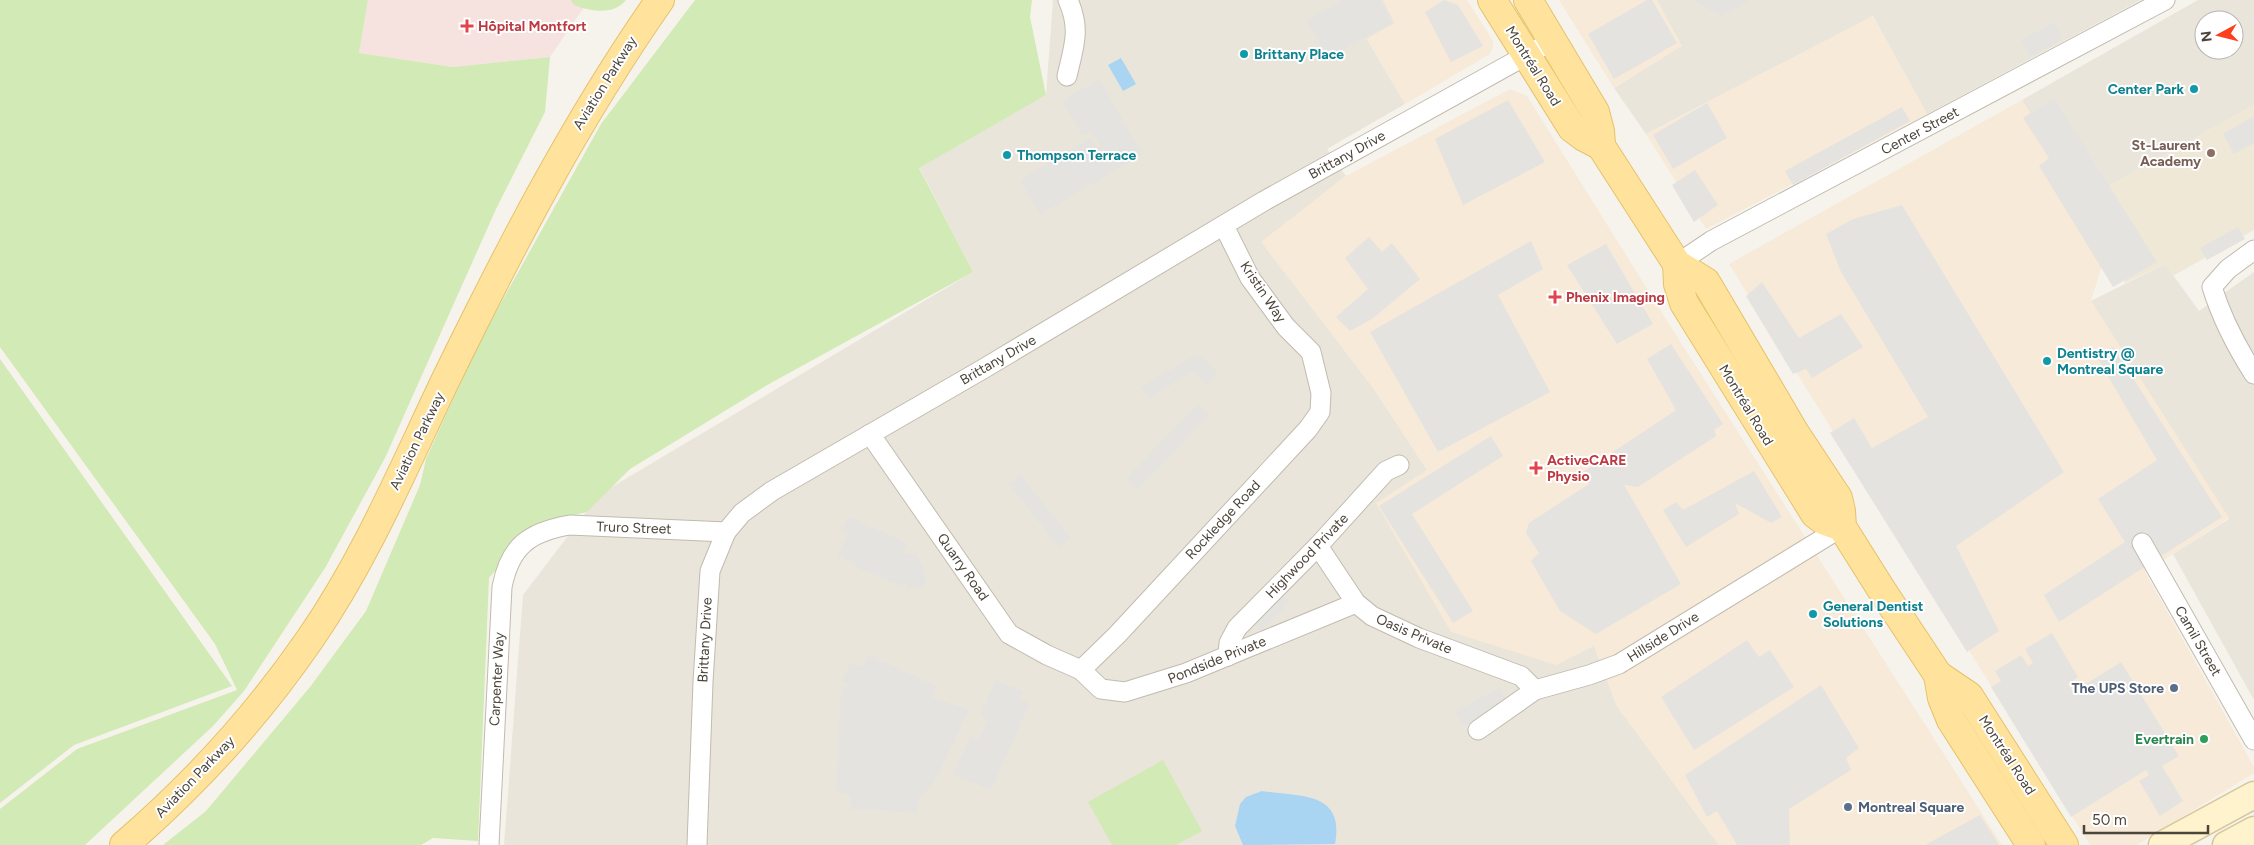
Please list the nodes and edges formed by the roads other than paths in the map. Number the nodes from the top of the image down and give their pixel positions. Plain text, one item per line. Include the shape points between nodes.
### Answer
1 (660, 0) edge
2 (1068, 0) edge
3 (1492, 0) edge
4 (1528, 0) edge
5 (2165, 0) edge
6 (1552, 41) junction
7 (1526, 56) junction
8 (1067, 76) dead end
9 (1601, 146) junction
10 (1224, 226) junction
11 (2254, 250) edge
12 (1677, 264) junction
13 (1311, 352) joint
14 (2254, 374) edge
15 (870, 434) junction
16 (1399, 464) dead end
17 (1842, 527) junction
18 (544, 531) joint
19 (726, 532) junction
20 (2142, 543) dead end
21 (1318, 546) junction
22 (1356, 603) junction
23 (1228, 656) junction
24 (1081, 670) junction
25 (1938, 675) junction
26 (1536, 690) junction
27 (1478, 730) dead end
28 (2254, 740) edge
29 (2254, 795) edge
30 (2254, 830) edge
31 (124, 845) edge
32 (489, 845) edge
33 (697, 845) edge
34 (2032, 845) edge
35 (2064, 845) edge
36 (2162, 845) edge
37 (2226, 845) edge

1 - 31 main road, Aviation Parkway via 591,103 537,197 377,523 312,637 224,749
2 - 8 street via 1075,15 1077,35
3 - 7 main road, Montréal Road
4 - 6 main road, Montréal Road
5 - 12 street, Center Street via 1711,242
6 - 7 street, Brittany Drive
6 - 9 main road, Montréal Road via 1595,112
7 - 9 main road, Montréal Road via 1572,128
7 - 10 street, Brittany Drive
9 - 12 main road, Montréal Road
10 - 13 street, Kristin Way via 1250,278 1286,327
10 - 15 street, Brittany Drive
11 - 14 street via 2228,269 2212,287 2235,345
12 - 17 main road, Montréal Road via 1706,282 1798,438 1838,498
13 - 24 street, Rockledge Road via 1321,393 1320,412 1308,429
15 - 19 street, Brittany Drive via 772,491 742,513
15 - 24 street, Quarry Road via 1010,634
16 - 21 street, Highwood Private via 1386,472
17 - 25 main road, Montréal Road
17 - 26 street, Hillside Drive via 1619,664
18 - 19 street, Truro Street via 570,525
18 - 32 street, Carpenter Way via 530,537 515,550 505,569
19 - 33 street, Brittany Drive via 710,571
20 - 28 street, Camil Street
21 - 22 street, Oasis Private
21 - 23 street, Highwood Private via 1237,628 1229,643
22 - 23 street, Pondside Private
22 - 26 street, Oasis Private via 1372,616 1419,638 1521,676
23 - 24 street, Pondside Private via 1125,692 1101,689
25 - 34 main road, Montréal Road via 1942,698 1951,720
25 - 35 main road, Montréal Road via 1969,696
26 - 27 street, Hillside Drive
29 - 36 main road
30 - 37 main road

